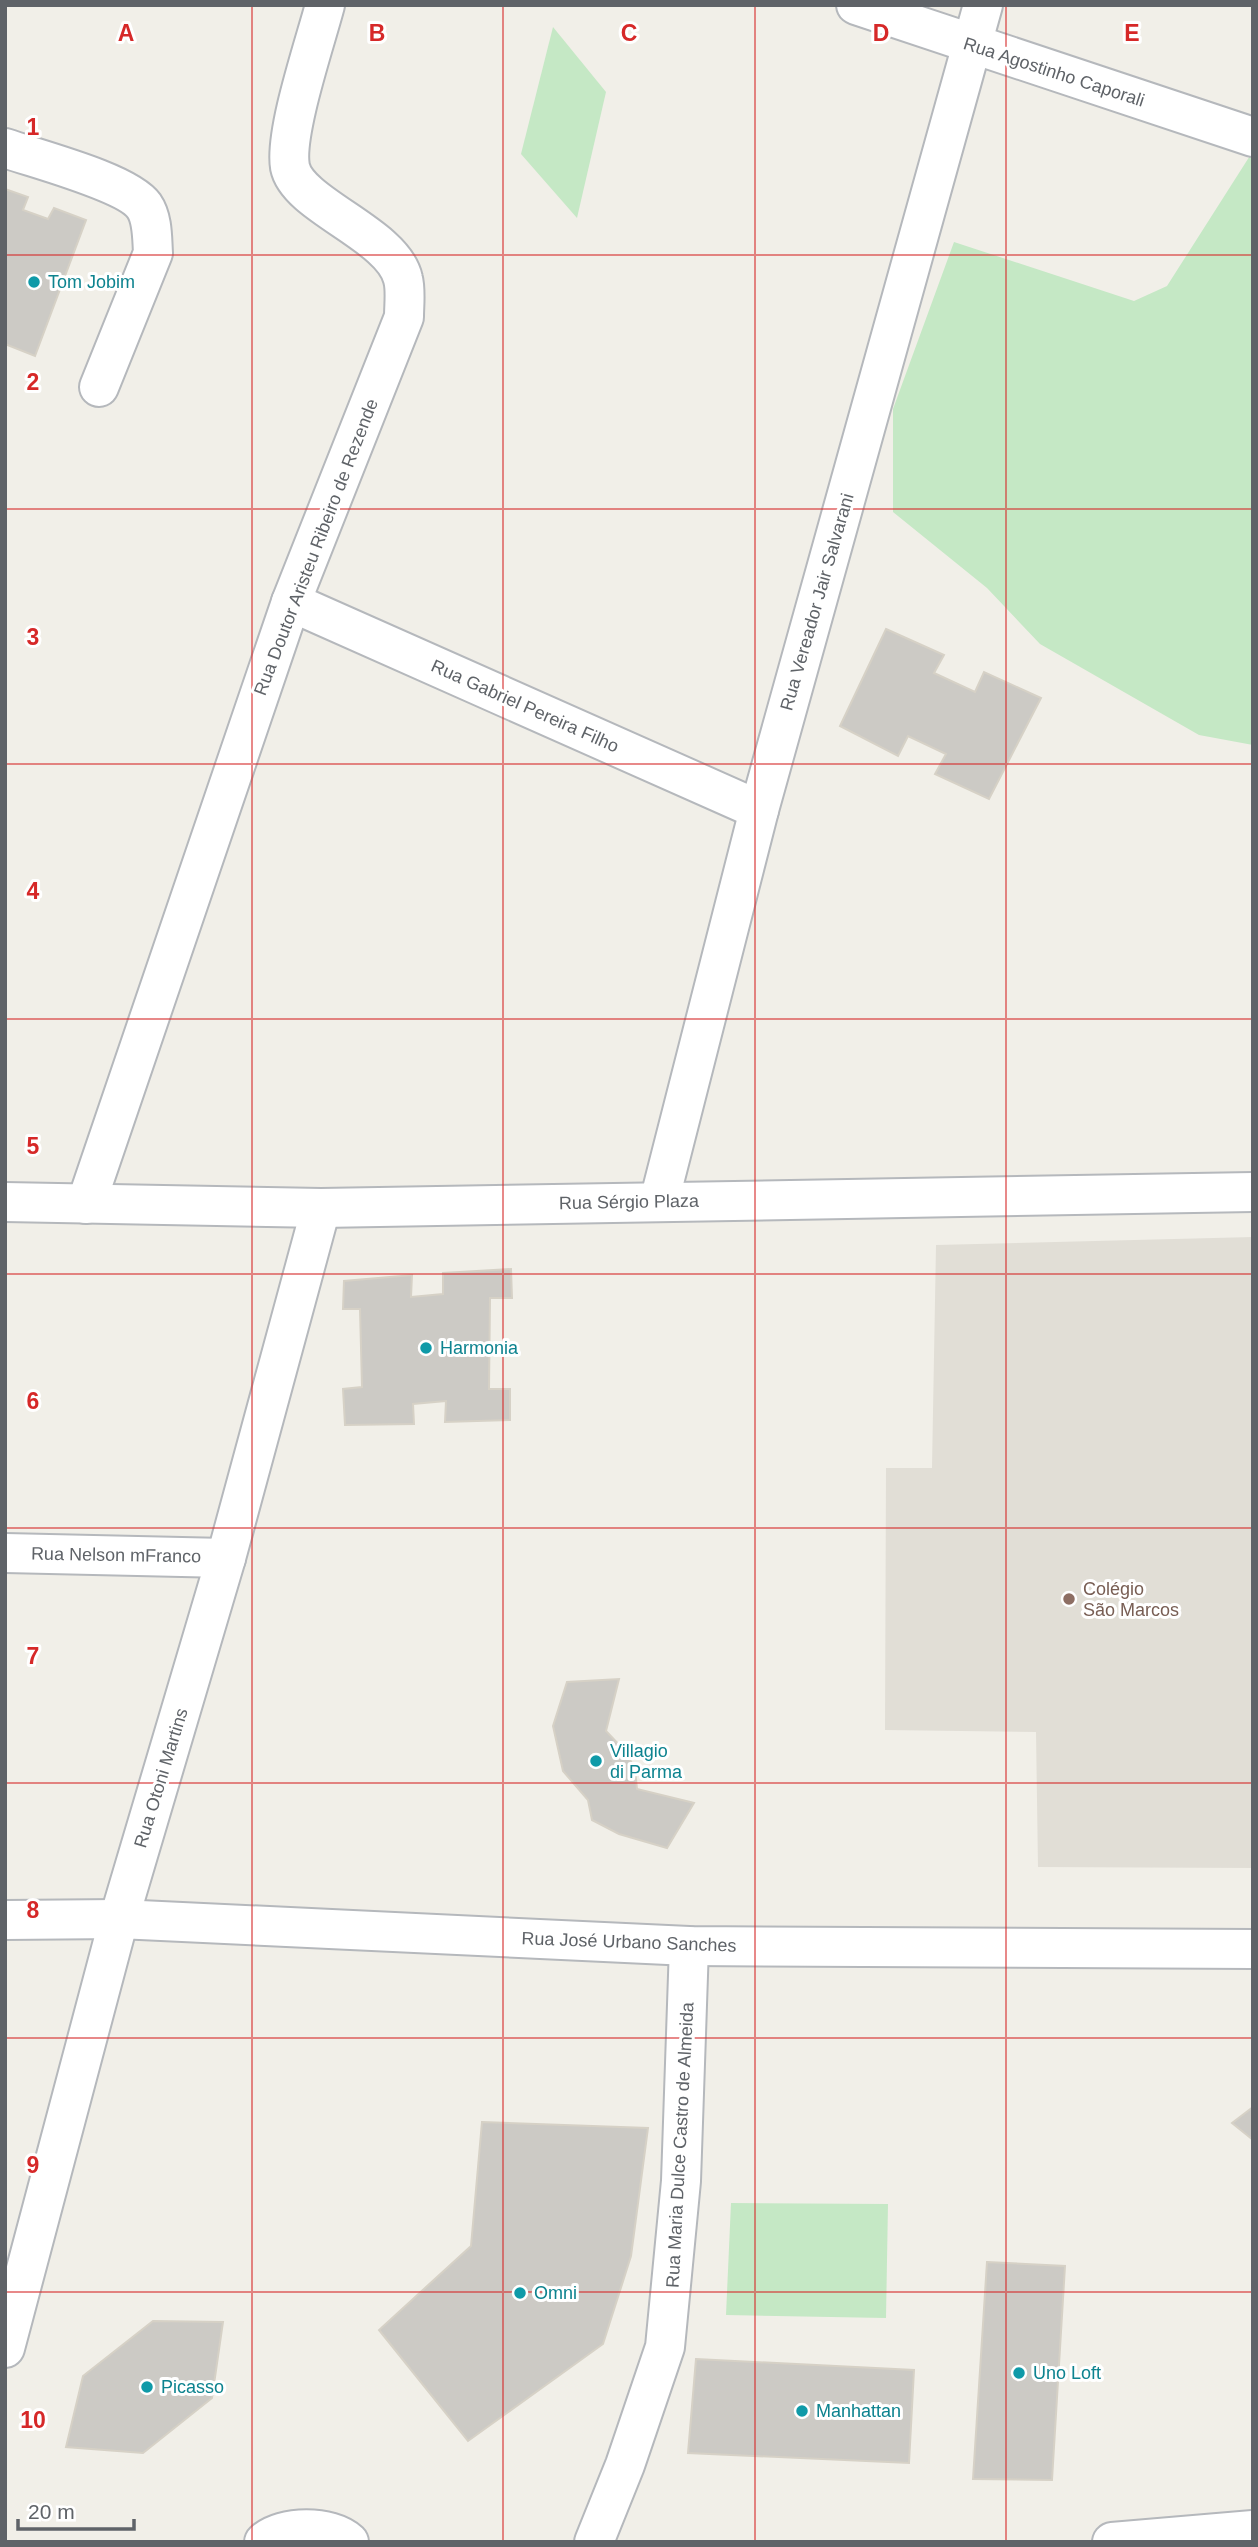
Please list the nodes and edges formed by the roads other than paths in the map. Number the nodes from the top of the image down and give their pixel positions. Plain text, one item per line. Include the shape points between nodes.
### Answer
1 (325, 5) edge
2 (856, 5) edge
3 (983, 5) edge
4 (972, 46) junction
5 (1253, 138) edge
6 (5, 148) edge
7 (99, 387) dead end
8 (291, 602) junction
9 (759, 810) junction
10 (1253, 1192) edge
11 (5, 1202) edge
12 (659, 1202) junction
13 (86, 1204) junction
14 (321, 1208) junction
15 (5, 1553) edge
16 (226, 1558) junction
17 (119, 1919) junction
18 (5, 1920) edge
19 (689, 1946) junction
20 (1253, 1949) edge
21 (5, 2348) edge
22 (1253, 2529) edge
23 (264, 2542) edge
24 (349, 2542) edge
25 (594, 2542) edge
26 (1112, 2542) edge

1 - 8 street, Rua Doutor Aristeu Ribeiro de Rezende via 288,147 291,171 302,187 388,253 403,278 404,317
2 - 4 street, Rua Agostinho Caporali
3 - 4 street, Rua Vereador Jair Salvarani
4 - 5 street, Rua Agostinho Caporali
4 - 9 street, Rua Vereador Jair Salvarani
6 - 7 street via 122,188 144,206 153,253
8 - 9 street, Rua Gabriel Pereira Filho
8 - 13 street, Rua Doutor Aristeu Ribeiro de Rezende
9 - 12 street, Rua Vereador Jair Salvarani
10 - 12 street, Rua Sérgio Plaza
11 - 13 street, Rua Sérgio Plaza
12 - 14 street, Rua Sérgio Plaza
13 - 14 street, Rua Sérgio Plaza
14 - 16 street, Rua Otoni Martins
15 - 16 street, Rua Nelson mFranco
16 - 17 street, Rua Otoni Martins
17 - 18 street, Rua José Urbano Sanches
17 - 19 street, Rua José Urbano Sanches
17 - 21 street, Rua Otoni Martins
19 - 20 street, Rua José Urbano Sanches
19 - 25 street, Rua Maria Dulce Castro de Almeida via 681,2181 665,2347
22 - 26 street
23 - 24 street via 273,2534 309,2530 342,2536

